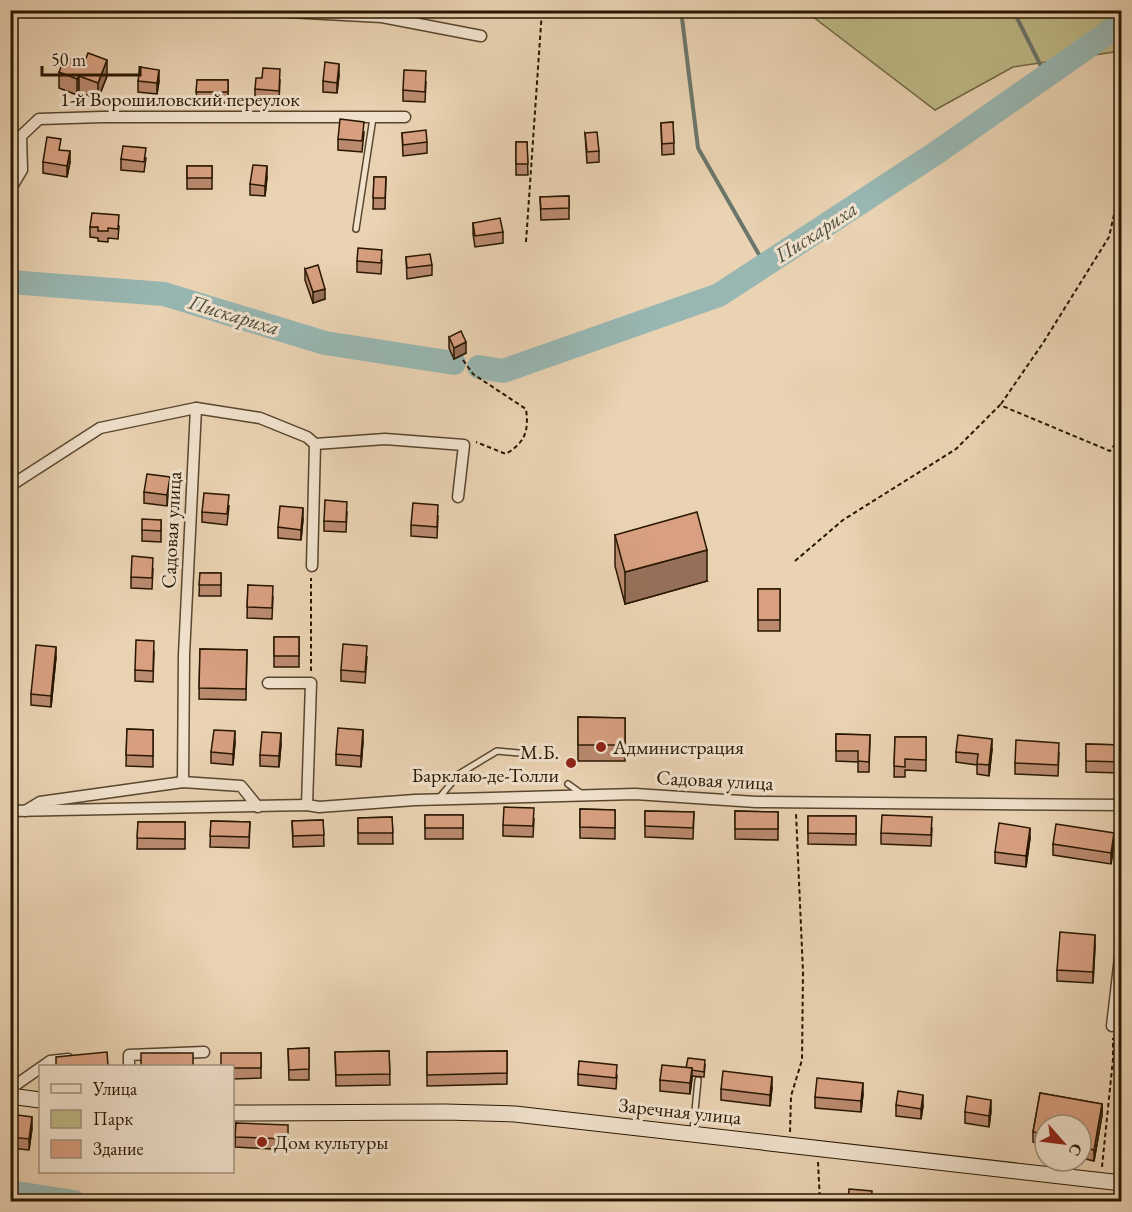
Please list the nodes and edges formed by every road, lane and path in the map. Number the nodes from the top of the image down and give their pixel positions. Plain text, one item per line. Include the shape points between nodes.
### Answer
1 (250, 10) edge
2 (542, 10) edge
3 (481, 36) dead end
4 (373, 116) junction
5 (405, 117) dead end
6 (1122, 179) edge
7 (10, 190) edge
8 (356, 229) dead end
9 (526, 242) dead end
10 (463, 360) dead end
11 (1000, 405) junction
12 (196, 408) junction
13 (1122, 435) edge
14 (315, 444) junction
15 (464, 445) junction
16 (10, 486) edge
17 (458, 497) dead end
18 (795, 561) dead end
19 (312, 566) joint
20 (268, 683) dead end
21 (311, 683) junction
22 (530, 754) dead end
23 (183, 782) junction
24 (568, 784) dead end
25 (583, 795) junction
26 (438, 800) junction
27 (795, 801) junction
28 (307, 805) junction
29 (1122, 805) edge
30 (258, 807) junction
31 (10, 811) edge
32 (24, 811) junction
33 (1122, 940) edge
34 (1112, 1026) joint
35 (204, 1052) dead end
36 (79, 1058) edge
37 (45, 1065) edge
38 (129, 1065) edge
39 (39, 1069) edge
40 (698, 1080) dead end
41 (10, 1089) edge
42 (10, 1096) edge
43 (39, 1100) edge
44 (234, 1113) edge
45 (693, 1133) junction
46 (789, 1144) junction
47 (817, 1147) junction
48 (1100, 1180) junction
49 (1122, 1183) edge
50 (820, 1202) edge

1 - 3 street via 382,17
2 - 9 path
4 - 5 street, 1-й Ворошиловский переулок
4 - 7 street, 1-й Ворошиловский переулок via 39,119 21,136 22,170
4 - 8 lane
6 - 11 path via 1109,237
10 - 15 path via 473,374 526,409 528,423 520,446 506,454 477,442
11 - 13 path via 1110,451
11 - 18 path via 956,449 843,520
12 - 14 street via 260,418
12 - 16 street via 100,428
12 - 23 street, Садовая улица via 184,655
14 - 15 street via 385,439
14 - 19 street
15 - 17 street
19 - 21 path
20 - 21 street
21 - 28 street
22 - 26 lane via 497,751 459,774
23 - 30 street via 241,786
23 - 32 street via 40,802
24 - 25 lane
25 - 26 street, Садовая улица
25 - 27 street, Садовая улица
26 - 28 street, Садовая улица
27 - 29 street, Садовая улица
27 - 46 path via 803,972 802,1060 791,1096
28 - 30 street, Садовая улица
30 - 32 street, Садовая улица
31 - 32 street, Садовая улица
33 - 34 street
34 - 48 path via 1113,1059
35 - 38 street via 129,1055
36 - 37 street
39 - 41 street
40 - 45 lane
42 - 43 street
44 - 45 street, Заречная улица via 514,1114
45 - 46 street, Заречная улица
46 - 47 street, Заречная улица
47 - 48 street, Заречная улица
47 - 50 path
48 - 49 street, Заречная улица

